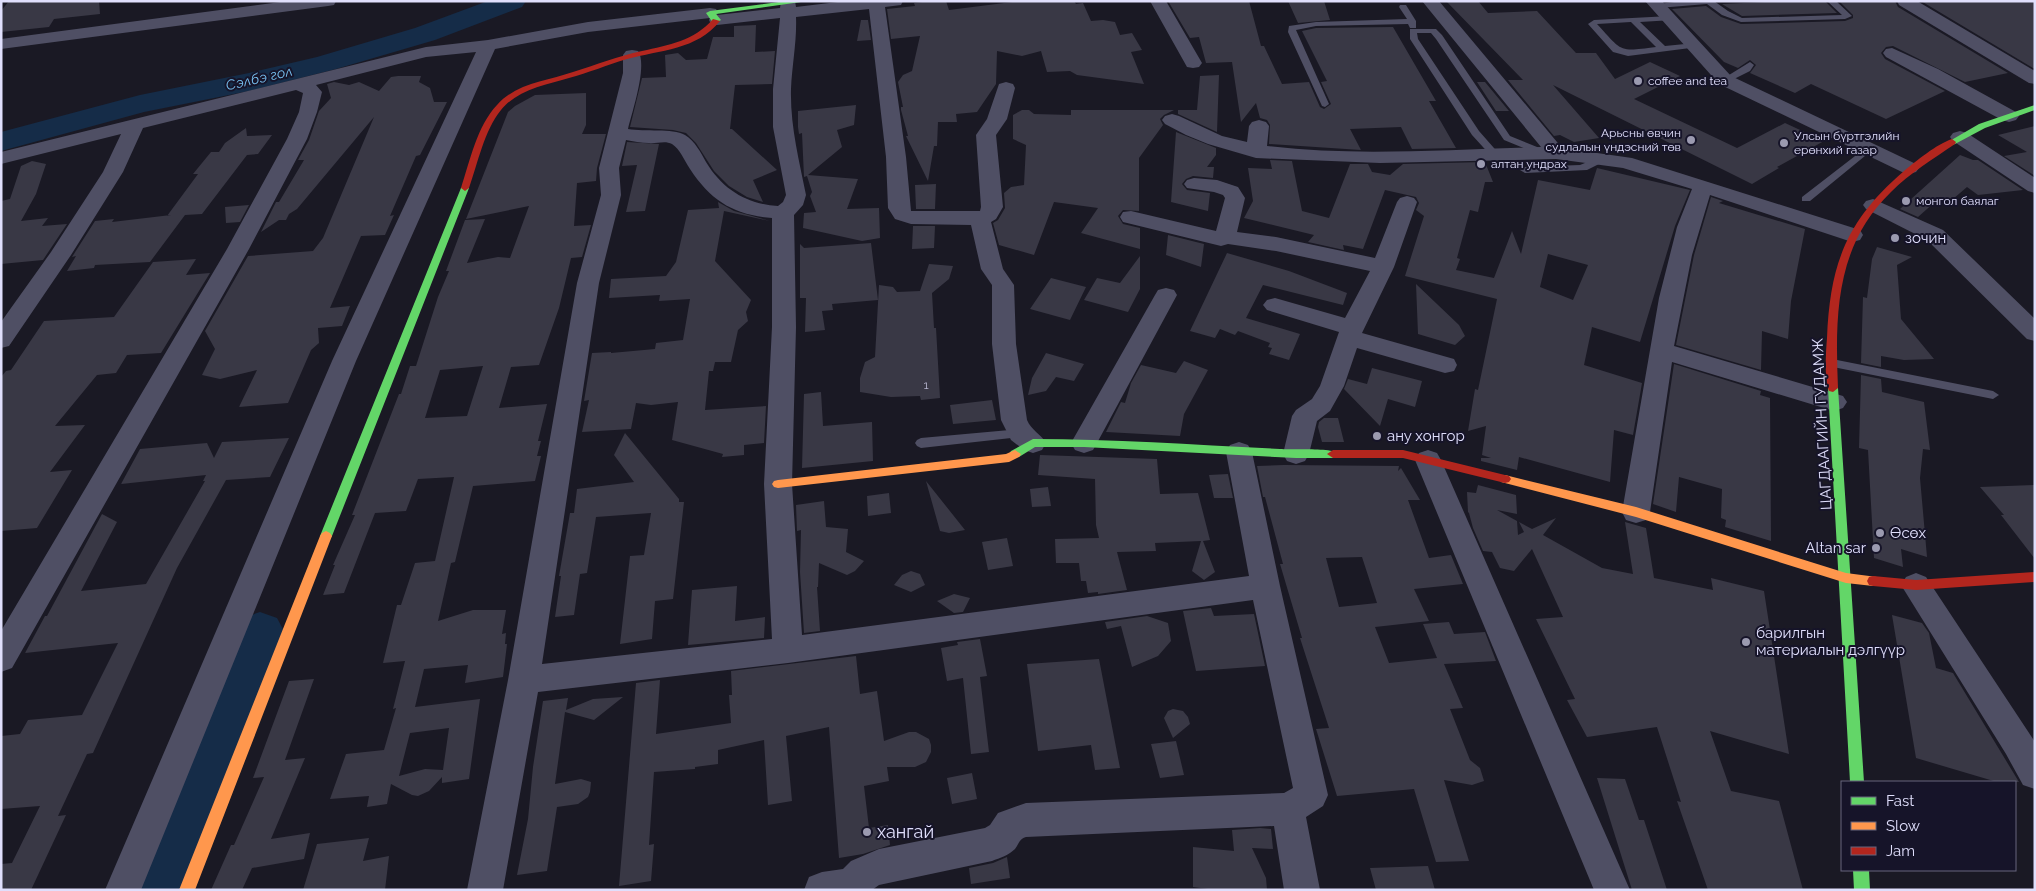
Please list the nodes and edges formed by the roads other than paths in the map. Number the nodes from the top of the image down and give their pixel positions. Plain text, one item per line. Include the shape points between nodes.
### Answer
1 (328, 1) edge
2 (1158, 1) edge
3 (1430, 1) edge
4 (1705, 1) edge
5 (1831, 1) edge
6 (1905, 1) edge
7 (883, 2) edge
8 (794, 6) edge
9 (1404, 6) dead end
10 (248, 7) edge
11 (1661, 8) edge
12 (714, 17) junction
13 (1633, 20) junction
14 (1412, 21) junction
15 (1413, 31) junction
16 (2, 42) edge
17 (1695, 44) junction
18 (488, 46) junction
19 (1662, 48) junction
20 (1892, 53) dead end
21 (632, 55) junction
22 (1193, 63) dead end
23 (1750, 65) dead end
24 (2035, 79) edge
25 (1725, 80) junction
26 (297, 84) junction
27 (1006, 88) dead end
28 (1325, 104) dead end
29 (2035, 107) edge
30 (2009, 116) junction
31 (1172, 120) dead end
32 (136, 123) junction
33 (1259, 126) dead end
34 (618, 132) junction
35 (1960, 137) junction
36 (1868, 149) junction
37 (1256, 152) junction
38 (1550, 153) junction
39 (1496, 156) junction
40 (1, 158) edge
41 (1602, 159) junction
42 (1910, 168) junction
43 (1525, 170) dead end
44 (1194, 184) dead end
45 (1704, 186) junction
46 (2035, 187) edge
47 (1806, 199) dead end
48 (1407, 202) dead end
49 (1873, 205) junction
50 (783, 213) junction
51 (1131, 217) dead end
52 (980, 219) junction
53 (1852, 235) junction
54 (1225, 237) junction
55 (1383, 267) junction
56 (1166, 295) dead end
57 (1275, 306) dead end
58 (1351, 332) junction
59 (2035, 333) edge
60 (1, 340) edge
61 (1661, 350) junction
62 (1832, 363) junction
63 (1445, 365) dead end
64 (1993, 395) dead end
65 (1834, 402) junction
66 (1026, 438) junction
67 (921, 443) dead end
68 (1084, 443) junction
69 (1239, 452) junction
70 (1296, 454) junction
71 (1428, 460) junction
72 (778, 484) junction
73 (1636, 512) junction
74 (2035, 577) edge
75 (1846, 578) junction
76 (1916, 585) junction
77 (1265, 586) junction
78 (788, 650) junction
79 (1, 659) edge
80 (524, 680) junction
81 (2035, 774) edge
82 (1857, 781) edge
83 (1288, 809) junction
84 (1861, 871) edge
85 (842, 888) edge
86 (123, 890) edge
87 (187, 890) edge
88 (484, 890) edge
89 (1302, 890) edge
90 (1612, 890) edge
91 (1862, 890) edge

1 - 10 street
2 - 22 street
3 - 38 street
4 - 5 lane via 1742,20 1848,16
4 - 11 lane
6 - 24 street
7 - 8 street
7 - 52 street via 902,215 911,218
8 - 12 street
8 - 50 street via 782,89 783,127 796,195 792,205
9 - 14 lane
10 - 16 street via 148,24
11 - 13 lane
11 - 17 street
12 - 18 street via 588,27
12 - 21 street via 714,27 699,37
13 - 19 lane
13 - 19 lane via 1592,24 1616,50 1628,53
14 - 15 lane
14 - 28 lane via 1316,24 1292,28
15 - 38 lane via 1433,31 1439,36 1506,138
15 - 39 lane via 1414,38 1475,133
17 - 19 lane
17 - 25 street
18 - 26 street via 426,52
18 - 86 street via 344,361
20 - 30 street
21 - 34 street via 632,73
21 - 87 street via 520,91 501,102 494,112
23 - 25 lane
25 - 36 street
26 - 32 street
26 - 79 street via 314,92 297,140 238,249
27 - 52 street via 997,120 986,135 992,207 989,215
29 - 30 street, ЦАГДААГИЙН ГУДАМЖ
30 - 35 street, ЦАГДААГИЙН ГУДАМЖ
31 - 37 street via 1215,141
32 - 40 street
32 - 60 street via 113,172
33 - 37 street
34 - 50 street via 646,138 675,138 690,151 705,177 732,203
34 - 80 street via 608,168 611,195 588,283
35 - 42 street, ЦАГДААГИЙН ГУДАМЖ
35 - 46 street
36 - 42 street
36 - 47 lane
37 - 39 street via 1368,158
38 - 39 street
38 - 41 street
41 - 43 lane via 1587,167
41 - 45 street via 1624,162
42 - 49 street, ЦАГДААГИЙН ГУДАМЖ
44 - 54 street via 1231,191 1234,198
45 - 53 street
45 - 61 street via 1681,251
48 - 55 street
49 - 53 street, ЦАГДААГИЙН ГУДАМЖ
49 - 59 street via 1936,235
50 - 72 street via 784,327
51 - 54 street via 1221,239
52 - 66 street via 992,269 1003,286 1004,344 1014,420
53 - 62 street, ЦАГДААГИЙН ГУДАМЖ via 1837,279
54 - 55 street via 1276,244
55 - 58 street
56 - 68 street
57 - 58 street
58 - 63 street
58 - 70 street via 1332,386 1321,405 1304,416
61 - 65 street
61 - 73 street
62 - 64 lane
62 - 65 street, ЦАГДААГИЙН ГУДАМЖ
65 - 75 street, ЦАГДААГИЙН ГУДАМЖ
66 - 67 lane
66 - 68 street
66 - 72 street via 1009,458
68 - 69 street
69 - 70 street
69 - 77 street
70 - 71 street via 1403,454
71 - 73 street
71 - 90 street
72 - 78 street
73 - 75 street
74 - 76 street
75 - 76 street
75 - 82 street, ЦАГДААГИЙН ГУДАМЖ
76 - 81 street via 2018,742
77 - 78 street
77 - 83 street via 1311,796
78 - 80 street
80 - 88 street
83 - 85 street via 1026,820 1010,825 992,844 879,867 864,872
83 - 89 street
84 - 91 street

